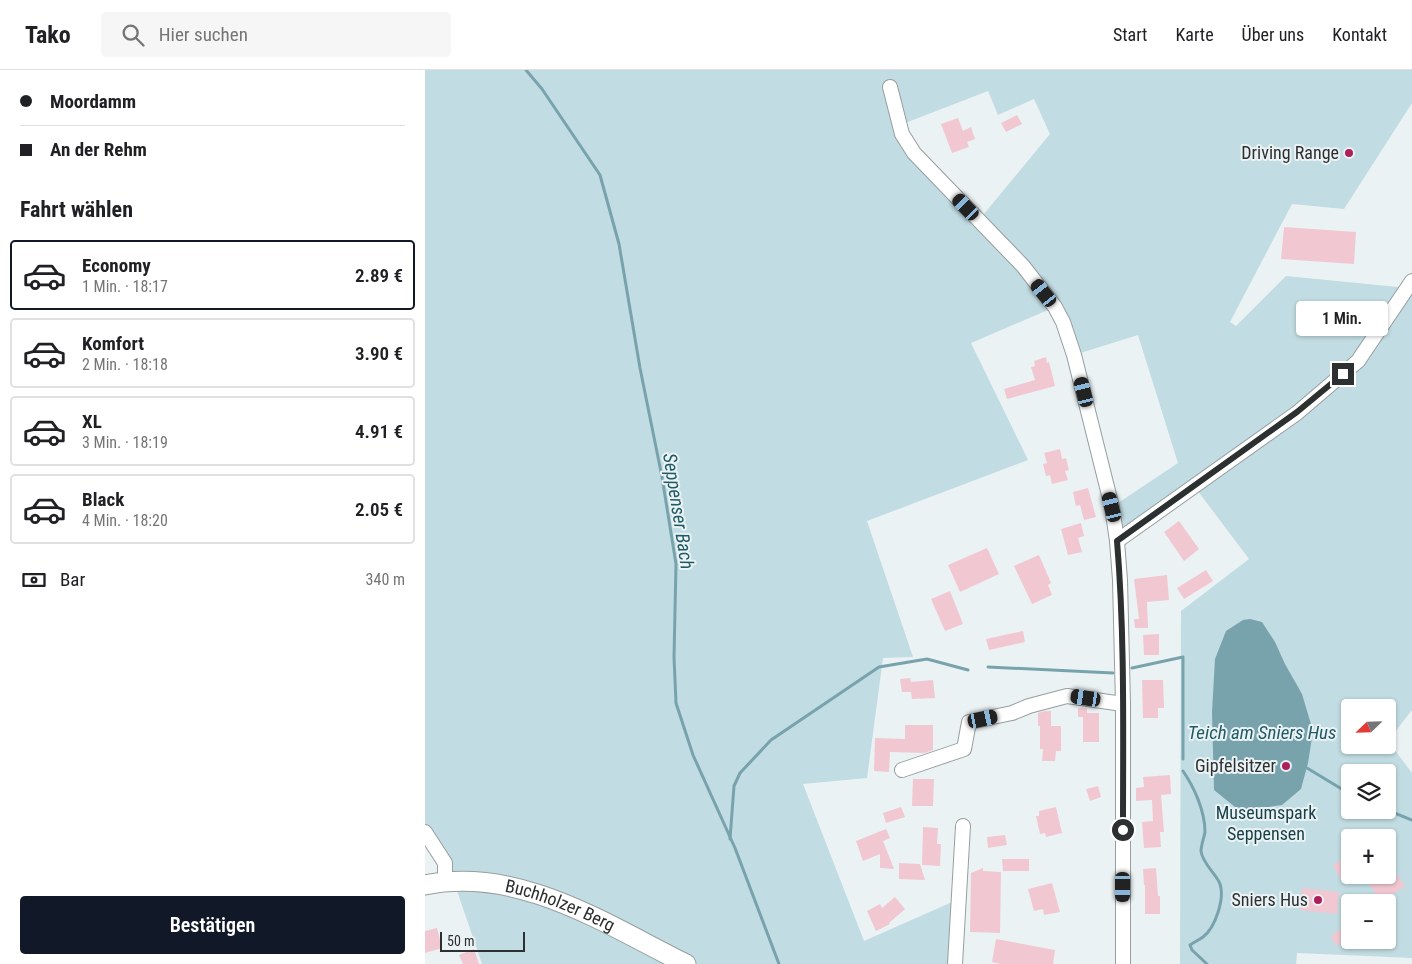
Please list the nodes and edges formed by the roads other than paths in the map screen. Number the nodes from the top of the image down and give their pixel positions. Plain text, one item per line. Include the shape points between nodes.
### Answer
1 (890, 87) dead end
2 (1412, 281) edge
3 (1117, 541) junction
4 (1123, 704) junction
5 (902, 770) dead end
6 (963, 826) dead end
7 (425, 832) edge
8 (445, 882) junction
9 (425, 885) edge
10 (686, 964) edge
11 (955, 964) edge
12 (1123, 964) edge

1 - 3 street via 902,134 914,153 1023,266 1063,322 1112,507
2 - 3 street via 1358,361 1297,412
3 - 4 street
4 - 5 street via 1067,696 969,722 964,749
4 - 12 street
6 - 11 street
7 - 8 street via 445,863
8 - 9 main road, Buchholzer Berg
8 - 10 main road, Buchholzer Berg via 473,881 526,890 578,908

